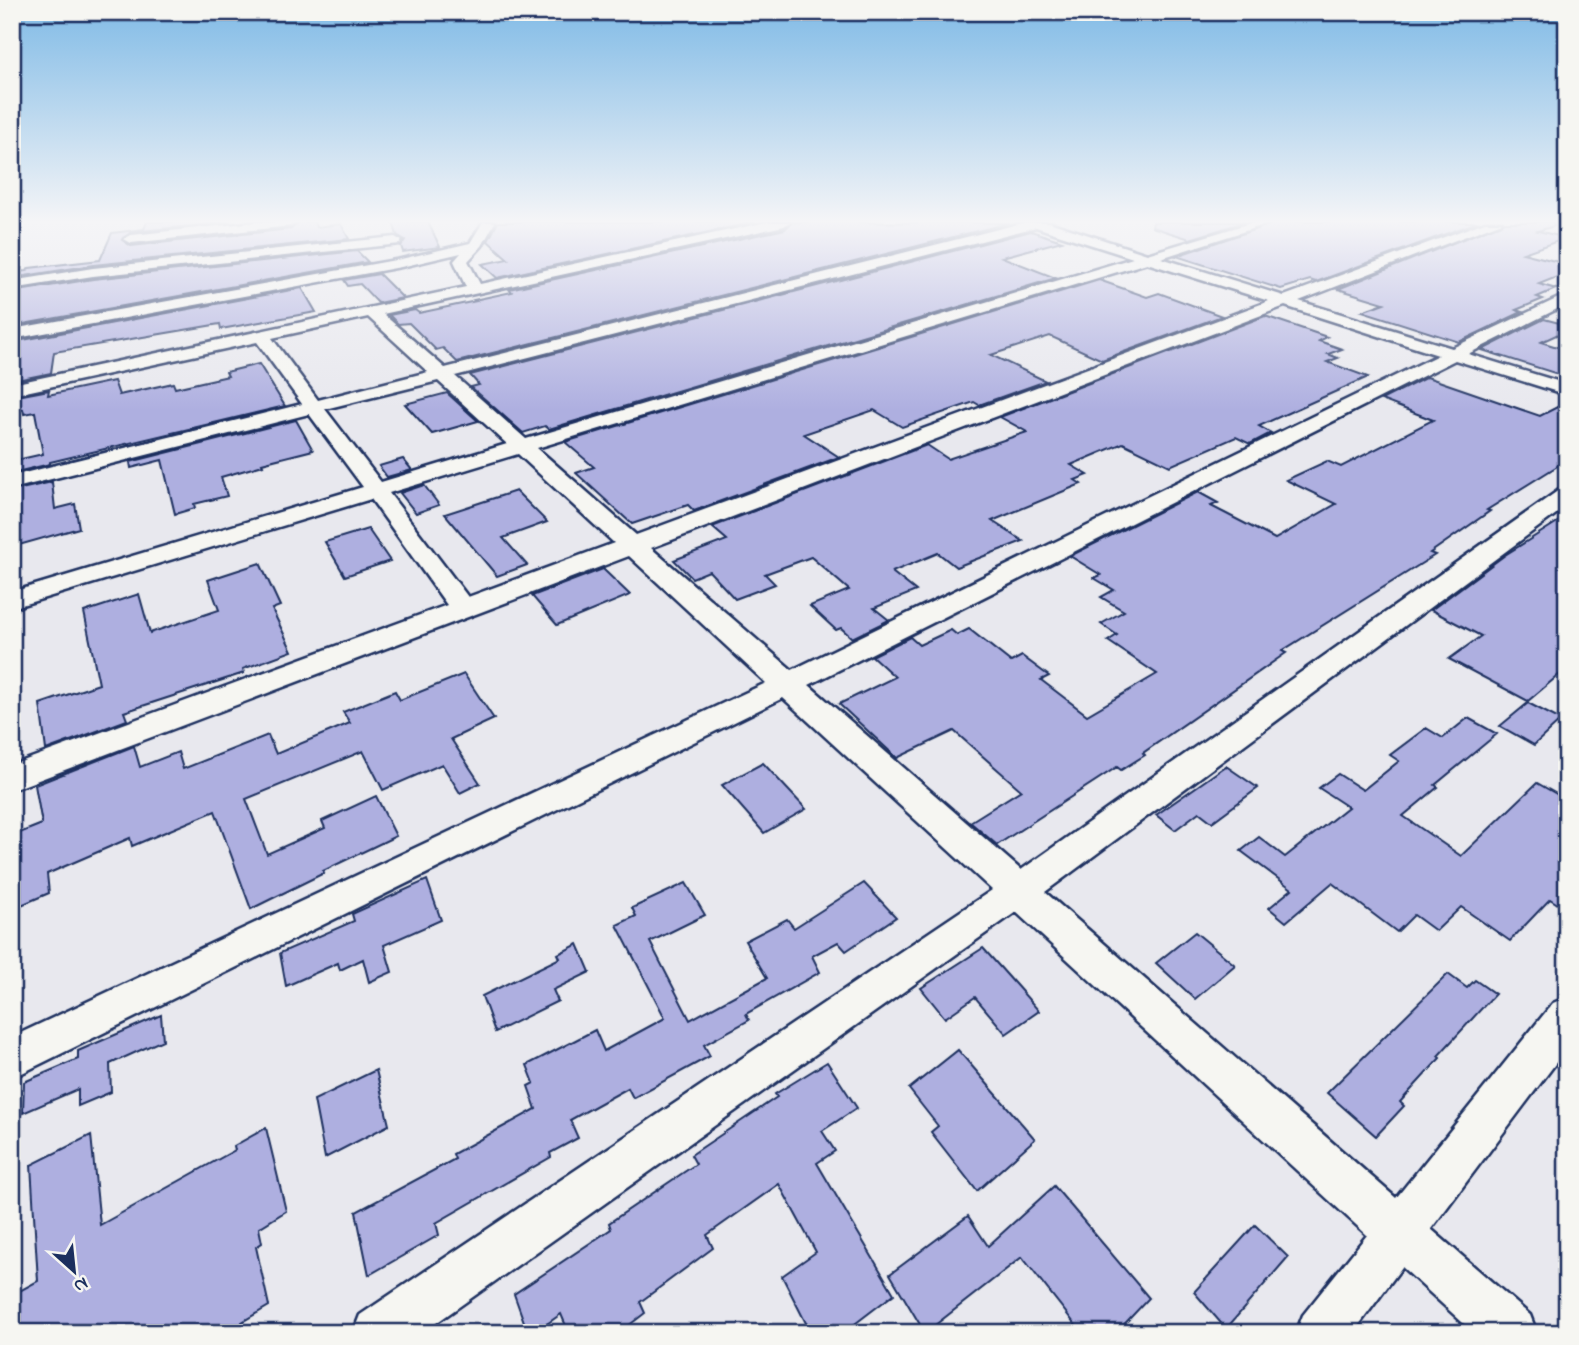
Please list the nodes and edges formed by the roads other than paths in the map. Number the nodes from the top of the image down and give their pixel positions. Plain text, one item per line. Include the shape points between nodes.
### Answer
1 (326, 285) edge
2 (417, 285) edge
3 (473, 285) edge
4 (495, 285) edge
5 (791, 285) edge
6 (1063, 285) edge
7 (1232, 285) edge
8 (1328, 285) edge
9 (475, 289) junction
10 (1567, 298) edge
11 (428, 300) junction
12 (1285, 301) junction
13 (373, 313) junction
14 (12, 334) edge
15 (262, 337) junction
16 (1451, 354) junction
17 (441, 374) junction
18 (12, 390) edge
19 (1567, 390) edge
20 (313, 407) junction
21 (523, 447) junction
22 (12, 483) edge
23 (376, 491) junction
24 (1567, 495) edge
25 (632, 545) junction
26 (12, 600) edge
27 (463, 608) junction
28 (788, 684) junction
29 (12, 778) edge
30 (1019, 891) junction
31 (1567, 1016) edge
32 (12, 1058) edge
33 (1400, 1232) junction
34 (378, 1333) edge
35 (1321, 1333) edge
36 (1512, 1333) edge

1 - 14 street
2 - 11 street
3 - 9 street
4 - 9 street
5 - 17 street
6 - 21 street
7 - 12 street
8 - 12 street
9 - 11 street
10 - 16 street
11 - 13 street
12 - 16 street
12 - 25 street
13 - 15 street
13 - 17 street
15 - 18 street
15 - 20 street
16 - 19 street
16 - 28 street
17 - 20 street
17 - 21 street
20 - 22 street
20 - 23 street
21 - 23 street
21 - 25 street
23 - 26 street
23 - 27 street
24 - 30 street
25 - 27 street
25 - 28 street
27 - 29 street
28 - 30 street
28 - 32 street
30 - 33 street
30 - 34 street
31 - 33 street
33 - 35 street
33 - 36 street

